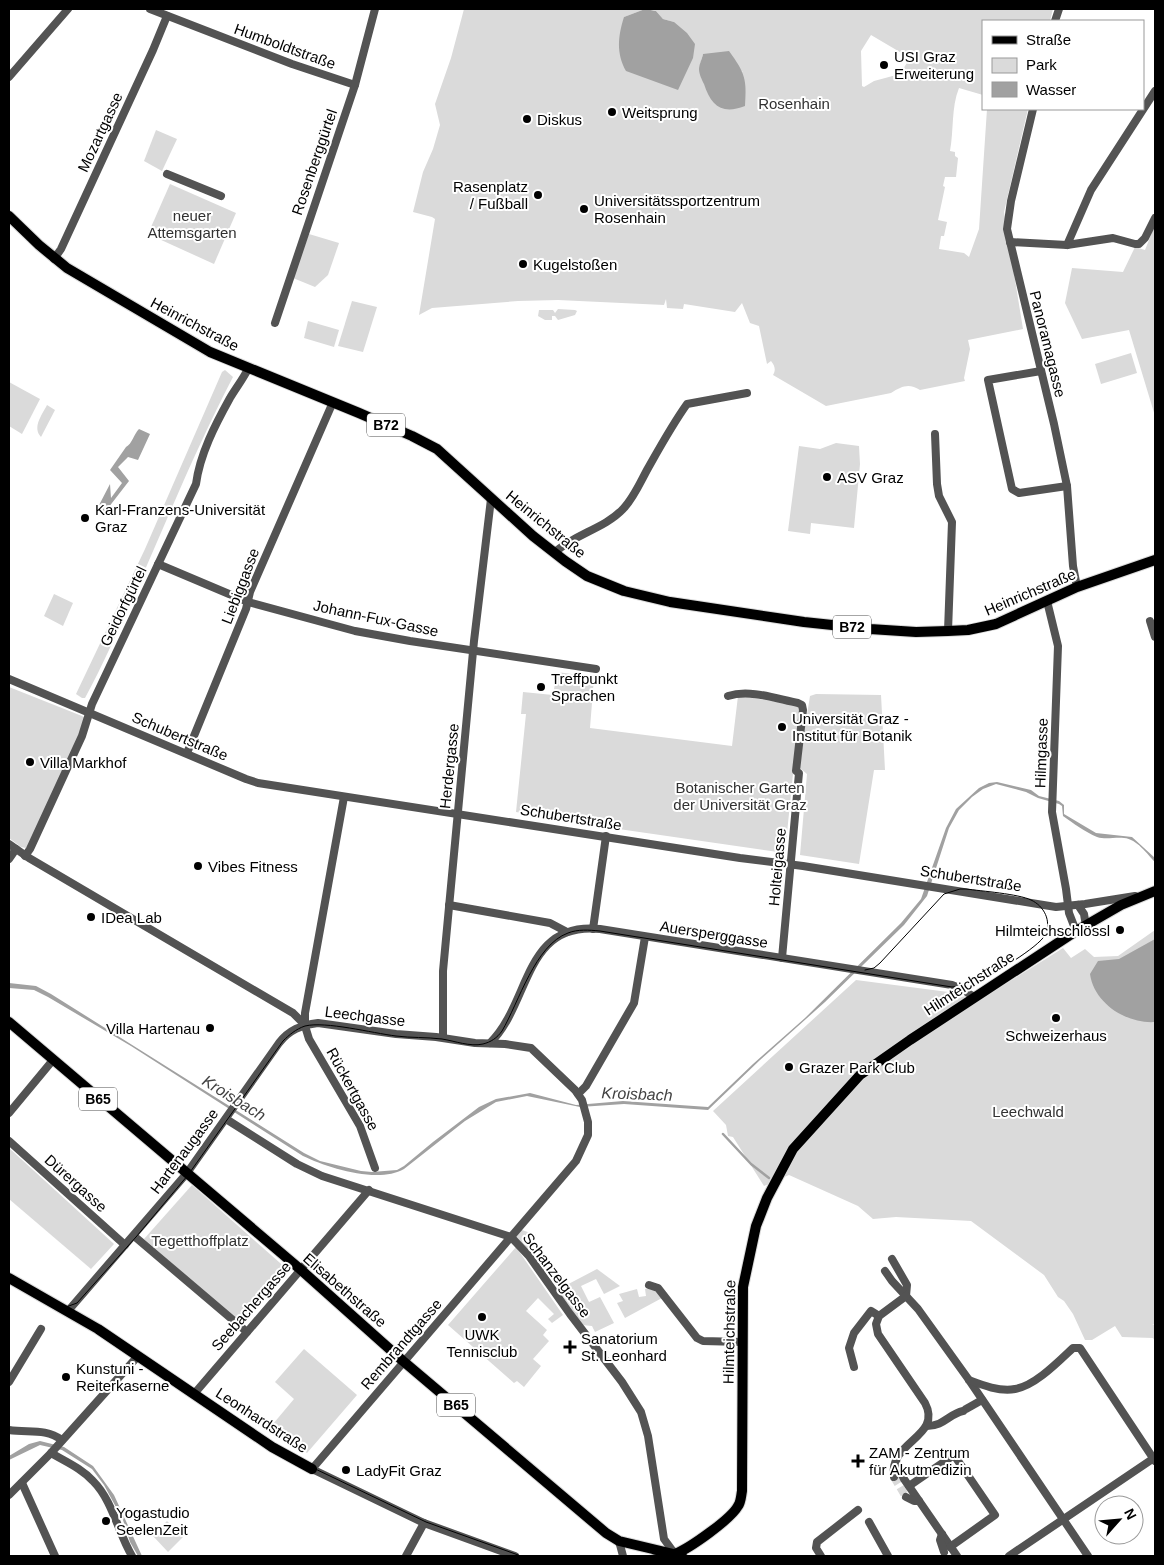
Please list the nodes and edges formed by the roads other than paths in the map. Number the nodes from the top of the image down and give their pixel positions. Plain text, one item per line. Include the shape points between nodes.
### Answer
1 (68, 9) edge
2 (150, 9) edge
3 (375, 9) edge
4 (167, 16) junction
5 (9, 77) edge
6 (355, 85) junction
7 (1155, 90) edge
8 (1144, 107) edge
9 (1033, 110) edge
10 (1142, 110) edge
11 (166, 174) dead end
12 (221, 196) dead end
13 (9, 216) edge
14 (1155, 218) edge
15 (1010, 242) junction
16 (1067, 245) junction
17 (54, 258) junction
18 (275, 323) dead end
19 (248, 369) junction
20 (1041, 371) junction
21 (747, 394) dead end
22 (333, 402) junction
23 (935, 434) dead end
24 (1067, 486) junction
25 (491, 499) junction
26 (554, 553) junction
27 (1155, 560) edge
28 (158, 564) junction
29 (1077, 587) junction
30 (1047, 601) junction
31 (248, 602) junction
32 (1150, 621) dead end
33 (948, 631) junction
34 (1155, 637) edge
35 (473, 650) junction
36 (596, 669) dead end
37 (9, 678) edge
38 (728, 696) dead end
39 (89, 712) junction
40 (187, 753) junction
41 (344, 797) junction
42 (457, 813) junction
43 (606, 836) junction
44 (9, 844) edge
45 (16, 849) junction
46 (25, 856) junction
47 (9, 859) edge
48 (792, 864) junction
49 (1151, 892) edge
50 (449, 905) junction
51 (1078, 905) junction
52 (1068, 906) junction
53 (1081, 928) junction
54 (593, 929) junction
55 (567, 932) junction
56 (645, 936) junction
57 (782, 958) junction
58 (974, 997) junction
59 (9, 1022) edge
60 (305, 1025) junction
61 (443, 1038) junction
62 (490, 1043) junction
63 (53, 1060) junction
64 (580, 1097) junction
65 (9, 1113) edge
66 (228, 1116) junction
67 (9, 1141) edge
68 (375, 1168) dead end
69 (187, 1173) junction
70 (369, 1190) junction
71 (134, 1236) junction
72 (511, 1237) junction
73 (125, 1245) junction
74 (892, 1259) dead end
75 (300, 1270) junction
76 (885, 1270) dead end
77 (9, 1278) edge
78 (649, 1286) dead end
79 (906, 1296) junction
80 (68, 1311) junction
81 (879, 1316) junction
82 (41, 1329) dead end
83 (246, 1332) junction
84 (742, 1342) junction
85 (138, 1356) junction
86 (403, 1361) junction
87 (854, 1367) dead end
88 (969, 1380) junction
89 (9, 1382) edge
90 (194, 1394) junction
91 (982, 1400) junction
92 (927, 1426) junction
93 (9, 1430) edge
94 (60, 1442) junction
95 (52, 1452) junction
96 (1155, 1459) edge
97 (896, 1462) junction
98 (312, 1469) junction
99 (894, 1476) tunnel mouth
100 (22, 1483) junction
101 (909, 1486) junction
102 (9, 1495) edge
103 (906, 1497) tunnel mouth
104 (919, 1501) junction
105 (858, 1510) dead end
106 (1063, 1520) junction
107 (869, 1522) dead end
108 (424, 1523) junction
109 (619, 1541) junction
110 (947, 1549) junction
111 (679, 1555) edge
112 (55, 1556) edge
113 (132, 1556) edge
114 (406, 1556) edge
115 (515, 1556) edge
116 (623, 1556) edge
117 (655, 1556) edge
118 (821, 1556) edge
119 (888, 1556) edge
120 (957, 1556) edge
121 (1009, 1556) edge
122 (1088, 1556) edge

1 - 5 street
2 - 4 street, Humboldtstraße
3 - 6 street, Rosenberggürtel
4 - 6 street, Humboldtstraße
4 - 17 street, Mozartgasse
6 - 18 street, Rosenberggürtel
7 - 8 street
9 - 15 street, Panoramagasse via 1009,216
10 - 16 street via 1091,190
11 - 12 street
13 - 17 main road, Heinrichstraße / B72
14 - 16 street via 1139,244 1114,238
15 - 16 street
15 - 20 street, Panoramagasse
17 - 19 main road, Heinrichstraße / B72 via 210,352
19 - 22 main road, Heinrichstraße / B72
19 - 28 street, Geidorfgürtel via 204,452 196,484
20 - 24 street, Panoramagasse
20 - 24 street via 988,380 1001,446 1013,491 1019,494
21 - 26 street via 687,404 622,510
22 - 25 main road, Heinrichstraße / B72 via 437,449
22 - 31 street, Liebiggasse
23 - 33 street via 939,496 952,522
24 - 29 street, Panoramagasse
25 - 26 main road, Heinrichstraße / B72
25 - 35 street, Herdergasse
26 - 33 main road, Heinrichstraße / B72 via 587,576 670,602 870,630
27 - 29 main road, Heinrichstraße / B72
28 - 31 street, Johann-Fux-Gasse
28 - 39 street, Geidorfgürtel
29 - 30 main road, Heinrichstraße / B72
30 - 33 main road, Heinrichstraße / B72 via 996,624
30 - 52 street, Hilmgasse via 1058,653 1052,812
31 - 35 street, Johann-Fux-Gasse via 355,631
31 - 40 street, Liebiggasse
32 - 34 street
35 - 36 street, Johann-Fux-Gasse
35 - 42 street, Herdergasse
37 - 39 street, Schubertstraße
38 - 48 street, Holteigasse via 751,694 802,705
39 - 40 street, Schubertstraße
39 - 46 street, Geidorfgürtel via 82,736
40 - 41 street, Schubertstraße via 258,783
41 - 42 street, Schubertstraße
41 - 60 street
42 - 43 street, Schubertstraße
42 - 50 street, Herdergasse
43 - 48 street, Schubertstraße
43 - 54 street
44 - 45 street, Leechgasse
45 - 46 street, Leechgasse
45 - 47 street
46 - 60 street, Leechgasse via 293,1013
48 - 52 street, Schubertstraße
48 - 57 street, Holteigasse
49 - 51 street, Schubertstraße
49 - 53 main road, Hilmteichstraße
50 - 55 street via 550,923
50 - 61 street, Herdergasse via 443,975
51 - 52 street, Schubertstraße
51 - 53 street via 1084,914
52 - 53 street via 1068,913
53 - 58 main road, Hilmteichstraße
54 - 55 street, Auersperggasse
54 - 56 street, Auersperggasse
55 - 62 street via 552,940 540,954 501,1031
56 - 57 street, Auersperggasse
56 - 64 street via 634,1003
57 - 58 street, Auersperggasse via 952,985
58 - 84 main road, Hilmteichstraße via 860,1075 793,1149 756,1226 743,1287
59 - 63 main road, Elisabethstraße / B65
60 - 61 street, Leechgasse via 318,1023
60 - 66 street, Hartenaugasse via 283,1038
60 - 68 street, Rückertgasse via 309,1039 360,1126
61 - 62 street, Leechgasse
62 - 64 street, Leechgasse via 531,1048
63 - 65 street
63 - 69 main road, Elisabethstraße / B65
64 - 72 street, Leechgasse via 588,1122 588,1135 576,1161
66 - 69 street, Hartenaugasse
66 - 70 street, Schanzelgasse via 297,1164 322,1176
67 - 73 street, Dürergasse
69 - 71 street, Hartenaugasse
69 - 75 main road, Elisabethstraße / B65
70 - 72 street, Schanzelgasse
70 - 75 street, Seebachergasse
71 - 73 street, Hartenaugasse
71 - 83 street
72 - 86 street, Rembrandtgasse
72 - 111 street, Schanzelgasse via 529,1256 641,1412 648,1436 664,1539
73 - 80 street, Hartenaugasse
74 - 79 street via 907,1285
75 - 83 street, Seebachergasse
75 - 86 main road, Elisabethstraße / B65
76 - 79 street
77 - 80 main road, Leonhardstraße
78 - 84 street via 658,1288 697,1338
79 - 81 street
79 - 88 street
80 - 85 main road, Leonhardstraße
81 - 87 street via 871,1311 854,1333 849,1348
81 - 92 street via 876,1324 878,1334 925,1403 929,1414
82 - 89 street
83 - 90 street, Seebachergasse
84 - 111 main road, Hilmteichstraße via 742,1491 738,1506
85 - 90 main road, Leonhardstraße
85 - 94 street
86 - 98 street, Rembrandtgasse
86 - 109 main road, Elisabethstraße / B65 via 583,1515
88 - 91 street
88 - 96 street via 984,1386 1015,1390 1039,1377 1073,1348 1080,1348
90 - 98 main road, Leonhardstraße via 272,1447
91 - 92 street via 939,1425
91 - 106 street
92 - 97 street via 902,1449
93 - 94 street via 46,1432
94 - 95 street
95 - 100 street
95 - 113 street via 95,1482
96 - 106 street
97 - 99 street
97 - 101 street
98 - 108 street, Leonhardstraße
100 - 102 street
100 - 112 street
101 - 104 street
101 - 110 street via 954,1455 995,1516
103 - 104 street
104 - 110 street via 942,1534
105 - 118 street via 817,1542 816,1548
106 - 121 street
106 - 122 street
107 - 119 street
108 - 114 street
108 - 115 street, Leonhardstraße
109 - 111 main road, Elisabethstraße / B65
109 - 116 street
110 - 120 street
111 - 117 street

